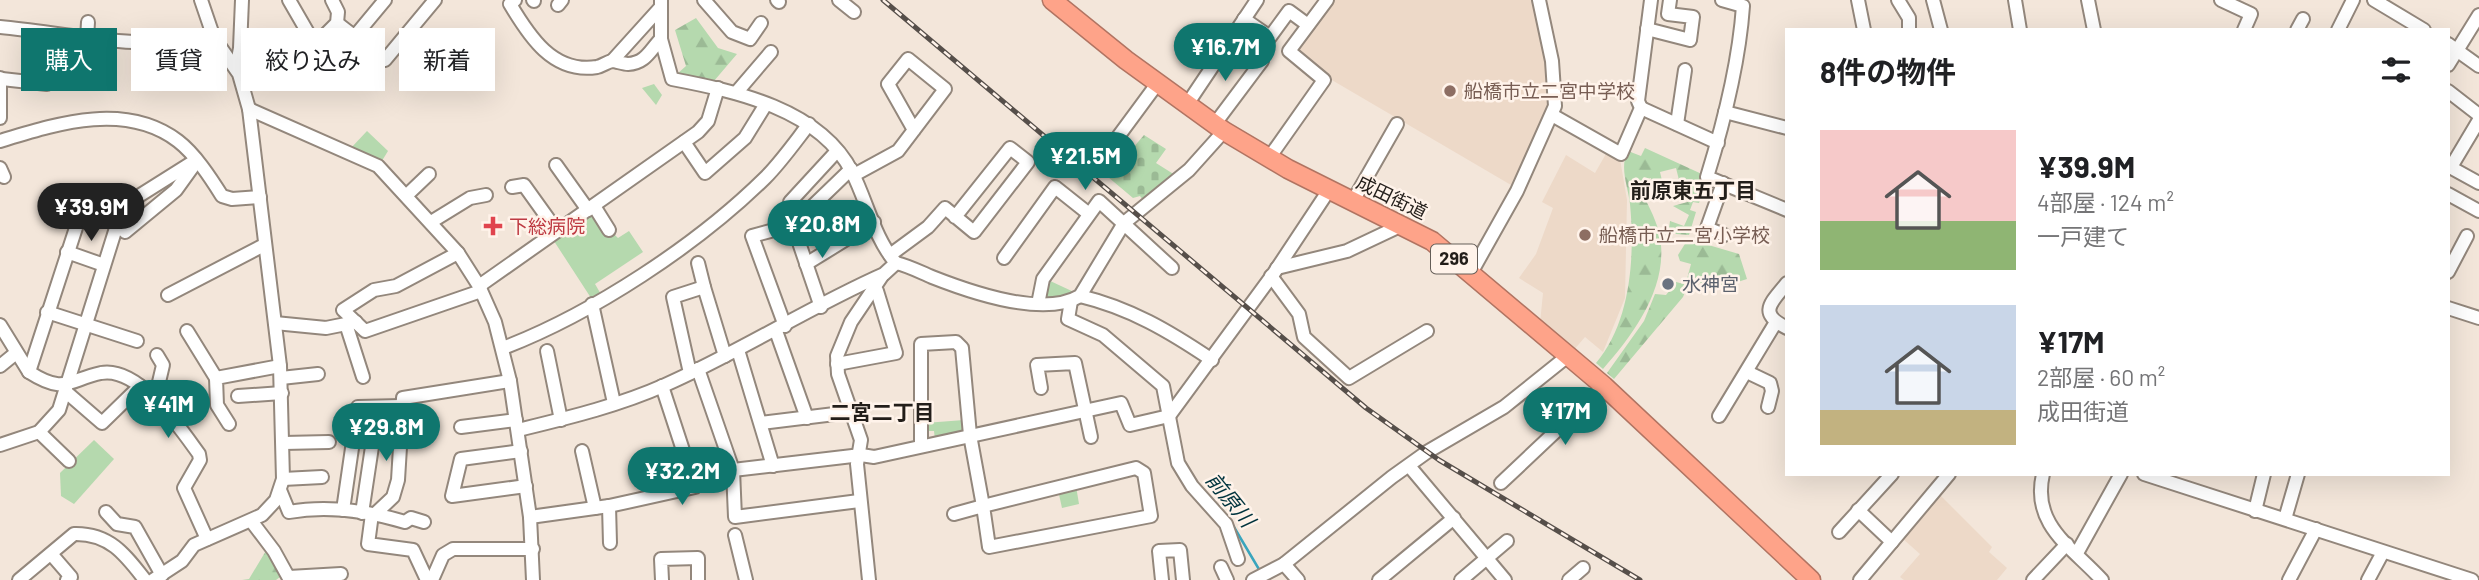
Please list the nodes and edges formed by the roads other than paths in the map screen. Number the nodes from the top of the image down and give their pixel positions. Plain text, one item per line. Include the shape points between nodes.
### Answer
1 (201, 0) edge
2 (242, 0) edge
3 (289, 0) edge
4 (332, 0) edge
5 (385, 0) edge
6 (435, 0) edge
7 (514, 0) edge
8 (704, 0) edge
9 (839, 0) edge
10 (1052, 0) edge
11 (1257, 0) edge
12 (1539, 0) edge
13 (1651, 0) edge
14 (1670, 0) edge
15 (1722, 0) edge
16 (1858, 0) edge
17 (1898, 0) edge
18 (2015, 0) edge
19 (2088, 0) edge
20 (2221, 0) edge
21 (2353, 0) edge
22 (2374, 0) edge
23 (1937, 1) edge
24 (1321, 2) edge
25 (660, 4) edge
26 (854, 12) dead end
27 (1244, 19) junction
28 (2478, 19) edge
29 (88, 22) dead end
30 (337, 23) junction
31 (761, 23) dead end
32 (1308, 25) junction
33 (0, 27) edge
34 (88, 28) edge
35 (211, 28) edge
36 (306, 28) edge
37 (332, 28) edge
38 (344, 28) edge
39 (362, 28) edge
40 (1864, 28) edge
41 (1914, 28) edge
42 (1941, 28) edge
43 (2020, 28) edge
44 (2094, 28) edge
45 (2245, 28) edge
46 (2340, 28) edge
47 (2421, 28) edge
48 (1647, 29) junction
49 (21, 30) edge
50 (661, 39) junction
51 (2454, 48) edge
52 (771, 52) dead end
53 (227, 56) edge
54 (385, 60) edge
55 (613, 60) junction
56 (1262, 61) dead end
57 (2479, 66) edge
58 (236, 69) junction
59 (1685, 70) dead end
60 (1, 79) edge
61 (241, 80) edge
62 (21, 81) edge
63 (1157, 84) junction
64 (718, 88) junction
65 (244, 91) edge
66 (736, 93) junction
67 (2450, 93) edge
68 (766, 104) junction
69 (1186, 106) junction
70 (1641, 108) junction
71 (249, 109) junction
72 (1725, 112) junction
73 (2479, 115) edge
74 (1552, 116) junction
75 (0, 118) edge
76 (2479, 120) edge
77 (809, 124) junction
78 (1397, 124) dead end
79 (1677, 124) junction
80 (1785, 127) edge
81 (1219, 128) junction
82 (914, 130) junction
83 (0, 141) edge
84 (684, 142) junction
85 (1718, 143) junction
86 (837, 151) junction
87 (1075, 152) dead end
88 (1269, 158) junction
89 (197, 161) junction
90 (556, 165) dead end
91 (2450, 167) edge
92 (852, 172) junction
93 (429, 174) dead end
94 (1723, 183) junction
95 (2479, 183) edge
96 (512, 187) dead end
97 (1329, 190) junction
98 (407, 195) junction
99 (486, 195) dead end
100 (2450, 196) edge
101 (260, 197) junction
102 (1353, 201) junction
103 (790, 202) dead end
104 (125, 206) junction
105 (591, 208) junction
106 (1785, 209) edge
107 (2479, 211) edge
108 (1089, 214) junction
109 (955, 217) junction
110 (431, 222) junction
111 (874, 222) junction
112 (1124, 223) junction
113 (793, 225) junction
114 (1402, 225) junction
115 (609, 230) dead end
116 (557, 231) junction
117 (125, 232) dead end
118 (1724, 235) dead end
119 (2467, 236) dead end
120 (264, 245) junction
121 (67, 252) junction
122 (458, 253) junction
123 (1004, 258) dead end
124 (893, 259) junction
125 (698, 263) dead end
126 (806, 264) junction
127 (104, 265) junction
128 (1172, 268) dead end
129 (2450, 268) edge
130 (1274, 272) junction
131 (1471, 272) junction
132 (870, 284) junction
133 (1785, 286) edge
134 (704, 287) junction
135 (480, 289) junction
136 (168, 295) dead end
137 (1075, 298) junction
138 (592, 304) junction
139 (1038, 304) junction
140 (821, 307) junction
141 (2450, 309) edge
142 (47, 312) junction
143 (2479, 318) edge
144 (275, 323) junction
145 (351, 323) junction
146 (85, 324) junction
147 (1781, 325) edge
148 (0, 326) edge
149 (781, 329) junction
150 (187, 331) dead end
151 (1427, 331) dead end
152 (137, 341) dead end
153 (503, 348) junction
154 (738, 350) junction
155 (547, 351) dead end
156 (16, 353) junction
157 (157, 355) dead end
158 (1569, 355) junction
159 (726, 356) junction
160 (1212, 360) junction
161 (837, 364) junction
162 (0, 366) edge
163 (694, 371) junction
164 (29, 372) junction
165 (280, 372) junction
166 (1747, 372) junction
167 (318, 374) dead end
168 (363, 377) dead end
169 (216, 378) junction
170 (510, 380) junction
171 (140, 386) junction
172 (662, 386) junction
173 (1604, 386) junction
174 (1041, 388) dead end
175 (65, 389) junction
176 (282, 393) junction
177 (238, 396) dead end
178 (155, 400) junction
179 (614, 403) junction
180 (402, 406) junction
181 (377, 407) junction
182 (1768, 407) dead end
183 (1086, 410) junction
184 (851, 412) junction
185 (1169, 416) junction
186 (1719, 416) dead end
187 (807, 418) junction
188 (561, 420) junction
189 (761, 423) junction
190 (229, 424) dead end
191 (517, 425) junction
192 (461, 427) dead end
193 (39, 432) junction
194 (970, 435) junction
195 (1091, 437) dead end
196 (329, 442) dead end
197 (284, 443) junction
198 (0, 445) edge
199 (921, 446) junction
200 (521, 451) junction
201 (582, 451) dead end
202 (861, 455) junction
203 (69, 461) dead end
204 (773, 466) junction
205 (1410, 467) junction
206 (733, 470) junction
207 (1890, 476) edge
208 (1947, 476) edge
209 (2043, 476) edge
210 (2120, 476) edge
211 (2150, 476) edge
212 (2264, 476) edge
213 (2297, 476) edge
214 (322, 477) dead end
215 (1501, 483) dead end
216 (281, 485) junction
217 (526, 486) junction
218 (859, 501) junction
219 (609, 506) junction
220 (983, 506) junction
221 (1166, 507) dead end
222 (595, 508) junction
223 (343, 510) junction
224 (1152, 510) junction
225 (1858, 510) junction
226 (2255, 511) junction
227 (106, 512) dead end
228 (370, 513) junction
229 (954, 514) dead end
230 (530, 517) junction
231 (1454, 519) junction
232 (2285, 519) junction
233 (252, 522) junction
234 (424, 522) dead end
235 (2316, 529) junction
236 (1839, 532) dead end
237 (735, 535) dead end
238 (207, 539) junction
239 (1507, 541) dead end
240 (1892, 542) junction
241 (610, 543) dead end
242 (2067, 544) junction
243 (533, 549) junction
244 (2383, 552) junction
245 (2077, 553) junction
246 (52, 555) junction
247 (1238, 559) dead end
248 (1486, 559) junction
249 (1284, 564) junction
250 (1221, 567) dead end
251 (1583, 568) dead end
252 (341, 574) dead end
253 (165, 577) edge
254 (26, 578) edge
255 (289, 579) edge
256 (67, 580) edge
257 (145, 580) edge
258 (429, 580) edge
259 (533, 580) edge
260 (662, 580) edge
261 (698, 580) edge
262 (746, 580) edge
263 (869, 580) edge
264 (1162, 580) edge
265 (1183, 580) edge
266 (1227, 580) edge
267 (1253, 580) edge
268 (1298, 580) edge
269 (1380, 580) edge
270 (1461, 580) edge
271 (1505, 580) edge
272 (1569, 580) edge
273 (1811, 580) edge
274 (1860, 580) edge
275 (2033, 580) edge
276 (2102, 580) edge
277 (2289, 580) edge
278 (2368, 580) edge
279 (2472, 580) edge

1 - 35 street
2 - 58 street
3 - 36 street
4 - 30 street
5 - 39 street
6 - 54 street
7 - 55 street via 510,4 518,18 549,56 589,68
8 - 31 street via 732,32 750,39
9 - 26 street
10 - 63 highway, 成田街道 / 296
11 - 27 street
12 - 74 street via 1552,61
13 - 48 street
14 - 48 street via 1668,14 1693,17 1690,40
15 - 72 street via 1743,6 1740,48
16 - 40 street
17 - 41 street
18 - 43 street
19 - 44 street
20 - 45 street via 2251,14
21 - 46 street
22 - 47 street
23 - 42 street
24 - 32 street
25 - 50 street
25 - 55 street
27 - 32 street via 1270,37 1289,11
27 - 69 street
28 - 51 street
29 - 34 street
30 - 37 street
30 - 38 street
32 - 88 street via 1289,51 1324,80
33 - 49 street
48 - 70 street via 1638,101
50 - 55 street via 641,61
50 - 64 street via 672,79
51 - 57 street
52 - 66 street
53 - 58 street
56 - 81 street
58 - 61 street
59 - 79 street
60 - 62 street
60 - 75 street
63 - 69 highway, 成田街道 / 296
63 - 87 street via 1095,169
64 - 66 street
64 - 84 street via 708,121
65 - 71 street
66 - 68 street
67 - 73 street
68 - 77 street
68 - 84 street via 745,138 705,173
69 - 81 highway, 成田街道 / 296
70 - 74 street via 1621,154
70 - 79 street
71 - 98 street via 372,162
71 - 101 street
72 - 80 street
72 - 85 street
74 - 131 street
76 - 91 street
77 - 86 street
77 - 138 street via 766,177 703,230 645,275
78 - 102 street
79 - 85 street
81 - 88 highway, 成田街道 / 296
81 - 112 street via 1189,170
82 - 82 street via 888,84 908,59 945,89
82 - 92 street via 898,150
83 - 89 street via 79,120 107,118 170,136
84 - 105 street
85 - 94 street via 1707,177
86 - 92 street
86 - 103 street
88 - 97 highway, 成田街道 / 296
89 - 101 street via 222,196 232,200
89 - 104 street
89 - 117 street via 176,190
90 - 105 street
91 - 95 street
92 - 111 street
92 - 113 street
93 - 98 street
94 - 106 street
94 - 118 street via 1707,228
96 - 116 street via 524,185
97 - 102 highway, 成田街道 / 296
97 - 130 street
98 - 110 street
99 - 110 street via 470,198
100 - 107 street
101 - 120 street
102 - 114 highway, 成田街道 / 296
104 - 121 street via 87,194
104 - 127 street
105 - 115 street
105 - 116 street
108 - 112 street via 1099,201
108 - 123 street via 1055,187
108 - 139 street via 1043,279
109 - 109 street via 1010,148 1028,162 974,232
109 - 124 street via 945,208
110 - 122 street
111 - 124 street
111 - 126 street
112 - 128 street
112 - 137 street
113 - 126 street
113 - 149 street via 752,236
114 - 130 street via 1347,251
114 - 131 highway, 成田街道 / 296 via 1432,241
116 - 135 street
119 - 129 street
120 - 136 street
120 - 144 street
121 - 127 street
121 - 142 street
122 - 135 street
122 - 145 street via 396,286 358,298 343,310
124 - 132 street via 884,274
124 - 139 street via 962,288
125 - 134 street
126 - 140 street
127 - 146 street
130 - 151 street via 1299,314 1304,337 1349,378
130 - 160 street
131 - 158 highway, 成田街道 / 296
132 - 140 street
132 - 161 street via 845,334
132 - 161 street via 896,353
133 - 147 street via 1769,309 1769,316
134 - 159 street
134 - 163 street via 673,297
135 - 145 street via 365,331
135 - 153 street
137 - 139 street
137 - 160 street via 1113,304
137 - 185 street via 1068,319 1103,335 1163,386
138 - 153 street
138 - 179 street
140 - 149 street
141 - 143 street
142 - 146 street
142 - 164 street
144 - 145 street via 326,328
144 - 165 street
145 - 168 street
146 - 152 street
146 - 175 street
147 - 166 street
148 - 156 street
149 - 154 street
149 - 187 street
150 - 169 street
153 - 170 street
154 - 159 street
154 - 189 street
155 - 188 street
156 - 162 street
156 - 164 street
157 - 178 street via 163,365
158 - 173 highway, 成田街道 / 296
158 - 205 street via 1504,407
159 - 163 street
160 - 185 street
161 - 184 street
163 - 172 street
163 - 206 street
164 - 175 street
165 - 167 street
165 - 169 street
165 - 176 street
166 - 182 street via 1770,383
166 - 186 street
169 - 190 street via 217,405
170 - 180 street via 403,398
170 - 191 street
171 - 175 street via 120,374 103,373
171 - 175 street via 102,423
171 - 178 street
172 - 179 street
172 - 219 street via 695,487
173 - 215 street
173 - 273 highway, 成田街道 / 296
174 - 183 street via 1037,365 1075,363
175 - 193 street via 59,410
176 - 177 street
176 - 197 street
178 - 238 street via 199,454 184,488
179 - 188 street
180 - 181 street
180 - 228 street via 398,481 393,497
181 - 223 street via 358,407
181 - 228 street
183 - 185 street via 1121,403 1130,425
183 - 194 street
183 - 195 street
184 - 187 street
184 - 202 street
185 - 247 street via 1178,463 1226,524
187 - 189 street
188 - 191 street
189 - 204 street
191 - 192 street
191 - 200 street
193 - 198 street
193 - 203 street
194 - 199 street
194 - 199 street via 962,348 956,342 920,344
194 - 220 street
196 - 197 street
197 - 216 street
199 - 202 street via 874,457
200 - 217 street
200 - 217 street via 461,459 452,496
201 - 222 street
202 - 204 street
202 - 218 street
204 - 206 street
205 - 231 street
205 - 249 street
206 - 218 street via 735,517
207 - 225 street
208 - 240 street
209 - 242 street via 2041,508
210 - 245 street
211 - 226 street
212 - 226 street
213 - 232 street
214 - 216 street
216 - 223 street via 289,512
216 - 233 street via 270,508
217 - 230 street
218 - 263 street
219 - 222 street
219 - 241 street
220 - 224 street via 1136,468 1144,473
220 - 224 street via 989,547 1151,516
220 - 229 street
221 - 224 street
222 - 230 street
223 - 228 street
225 - 236 street
225 - 240 street
226 - 232 street
227 - 253 street via 117,524 135,527
228 - 234 street
228 - 258 street via 368,544 413,550
230 - 243 street
231 - 248 street
231 - 269 street
232 - 235 street
233 - 238 street
233 - 255 street
235 - 244 street
235 - 277 street
237 - 262 street
238 - 253 street via 194,545
239 - 248 street
240 - 274 street
242 - 245 street
242 - 275 street
243 - 258 street via 453,549 443,555
243 - 259 street
244 - 278 street
244 - 279 street
245 - 276 street
246 - 254 street
246 - 256 street via 71,577
246 - 257 street via 74,534 91,534 121,549
248 - 270 street
248 - 271 street
249 - 267 street
249 - 268 street
250 - 266 street
251 - 272 street
252 - 255 street
260 - 261 street via 662,559 698,558
264 - 265 street via 1159,551 1180,550

